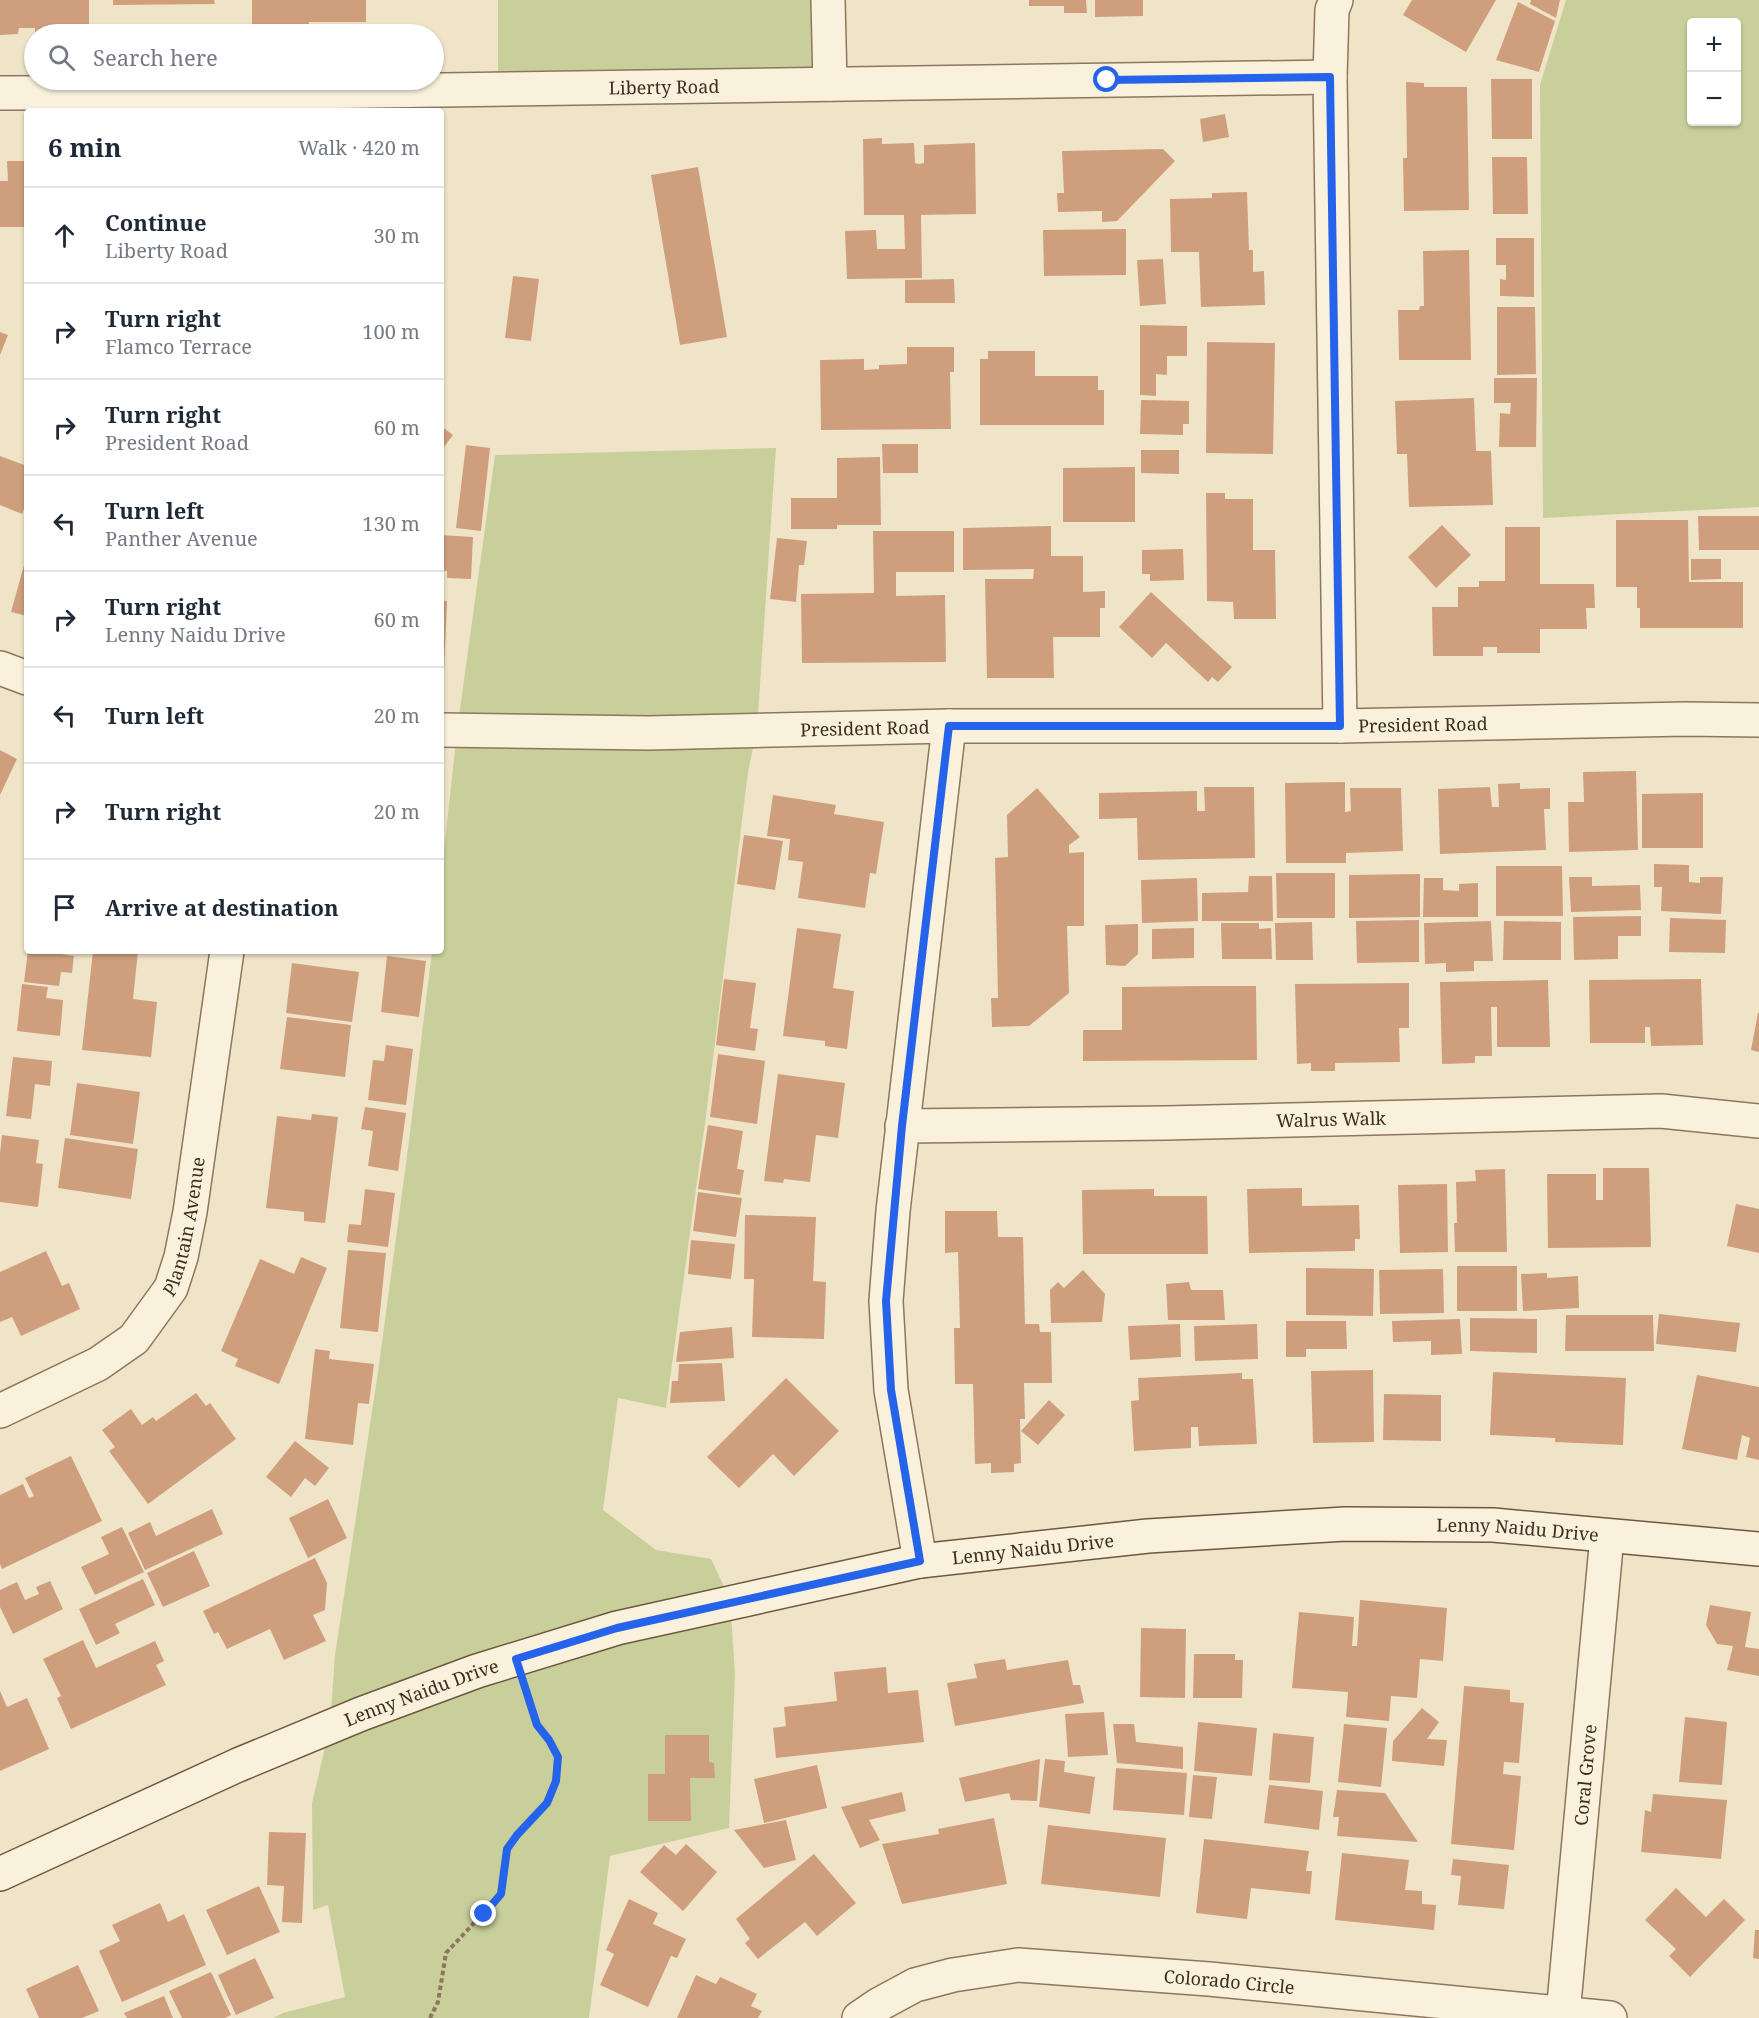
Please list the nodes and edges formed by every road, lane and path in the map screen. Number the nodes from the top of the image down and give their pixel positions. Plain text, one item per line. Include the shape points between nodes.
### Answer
1 (828, 0) edge
2 (1336, 0) edge
3 (1330, 77) junction
4 (830, 84) junction
5 (438, 90) edge
6 (444, 90) edge
7 (0, 93) edge
8 (0, 668) edge
9 (24, 677) edge
10 (1759, 720) edge
11 (949, 726) junction
12 (1340, 726) junction
13 (444, 730) edge
14 (227, 954) edge
15 (1759, 1121) edge
16 (902, 1126) junction
17 (0, 1411) edge
18 (1606, 1536) junction
19 (1759, 1549) edge
20 (920, 1561) junction
21 (516, 1659) junction
22 (0, 1874) edge
23 (1563, 2014) junction
24 (430, 2018) edge
25 (859, 2018) edge
26 (1610, 2018) edge

1 - 4 street
2 - 3 street via 1332,10
3 - 4 street, Liberty Road
3 - 12 street
4 - 6 street, Liberty Road
5 - 7 street, Liberty Road
8 - 9 street
10 - 12 street, President Road
11 - 12 street, President Road
11 - 13 street, President Road via 649,733
11 - 16 street
14 - 17 street, Plantain Avenue via 190,1212 171,1288 134,1339 98,1364
15 - 16 street, Walrus Walk via 1661,1111
16 - 20 street via 886,1336 891,1390
18 - 19 street, Lenny Naidu Drive
18 - 20 street, Lenny Naidu Drive via 1493,1525 1345,1524 1148,1536
18 - 23 street, Coral Grove
20 - 21 street, Lenny Naidu Drive via 617,1628
21 - 22 street, Lenny Naidu Drive via 371,1710 238,1765
21 - 24 path via 537,1725 558,1757 556,1781 547,1803 507,1849 501,1894 446,1953 438,2002
23 - 25 street, Colorado Circle via 1209,1979 1018,1965 915,1985
23 - 26 street, Colorado Circle

